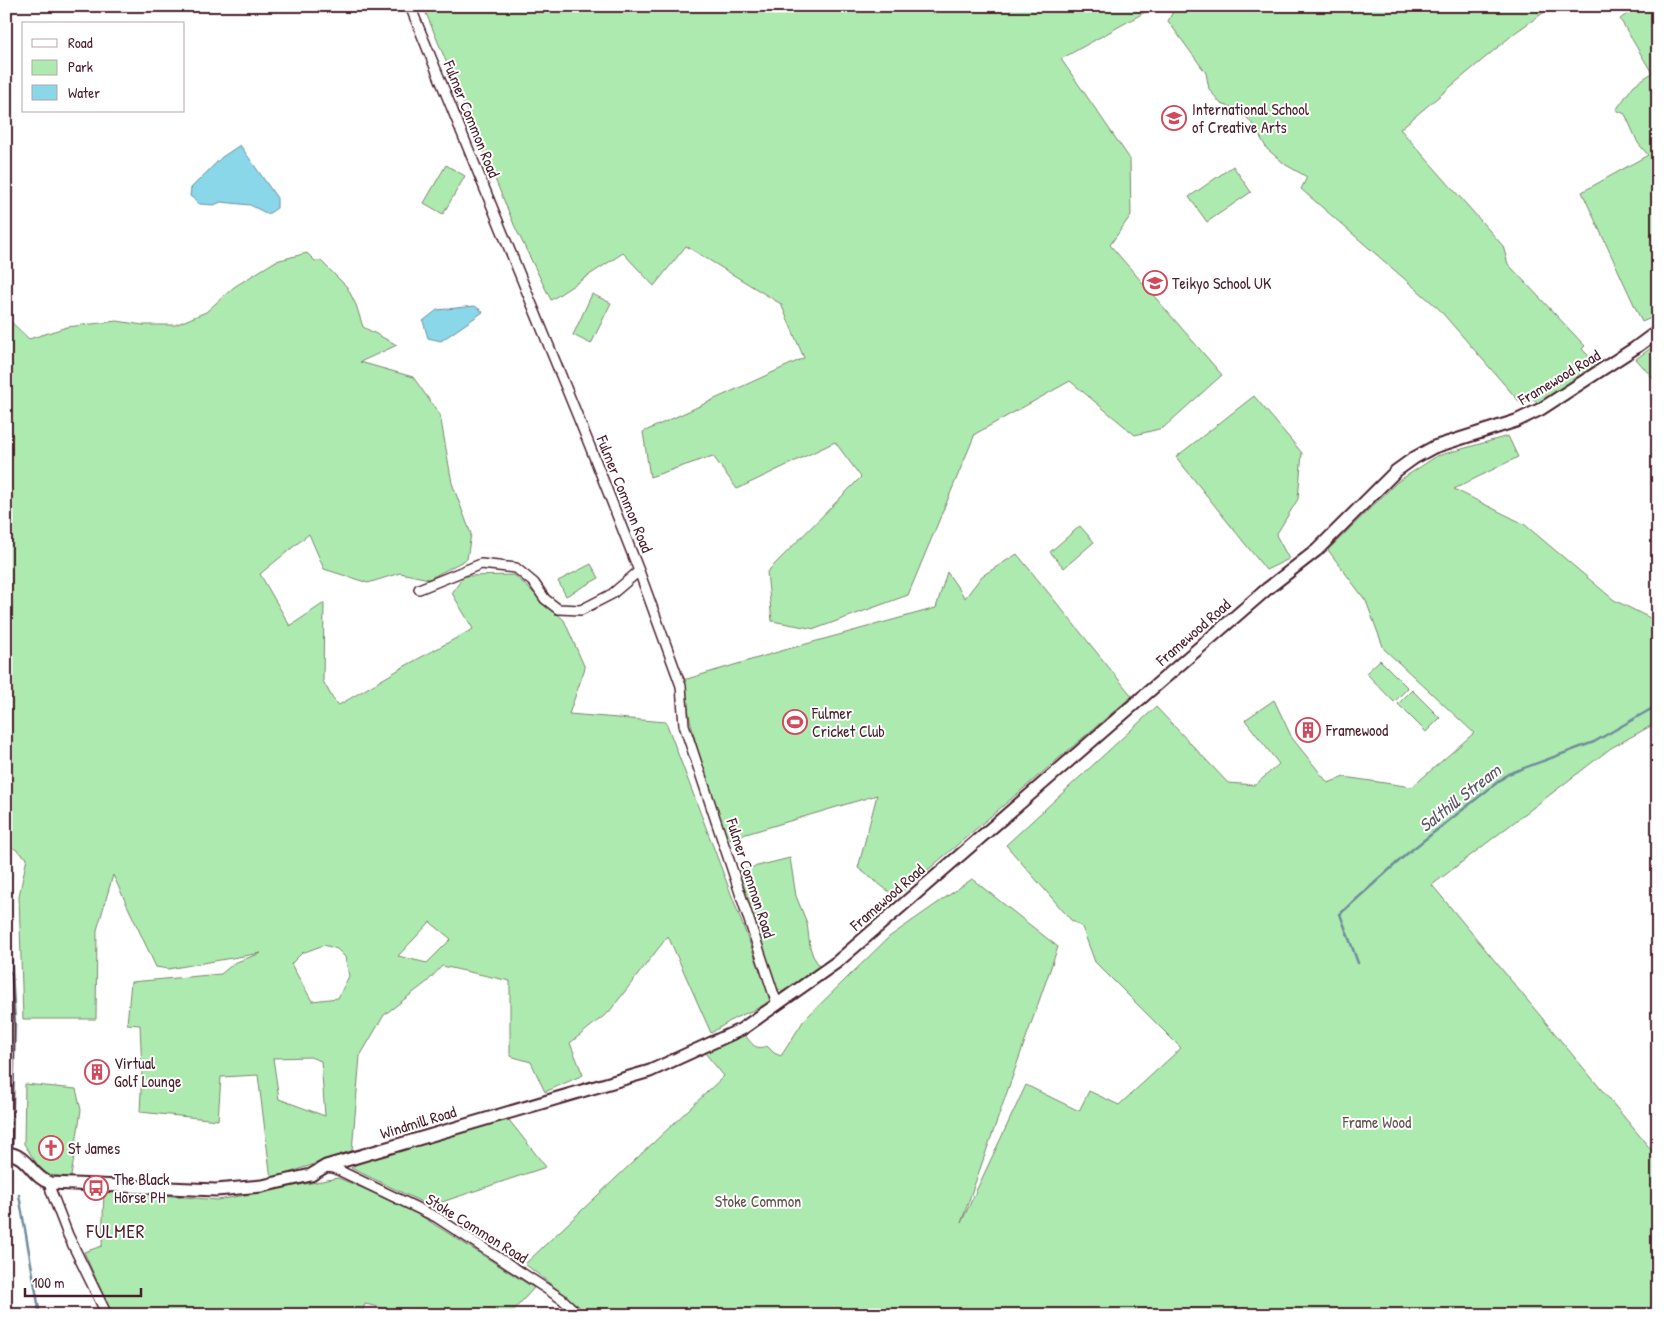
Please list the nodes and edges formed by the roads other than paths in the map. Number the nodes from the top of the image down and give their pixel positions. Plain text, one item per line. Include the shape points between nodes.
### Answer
1 (410, 6) edge
2 (1658, 331) edge
3 (639, 571) junction
4 (419, 589) dead end
5 (6, 975) edge
6 (777, 1004) junction
7 (7, 1153) edge
8 (326, 1166) junction
9 (50, 1183) junction
10 (108, 1315) edge
11 (579, 1315) edge

1 - 3 street, Fulmer Common Road
2 - 6 street, Framewood Road via 1542,409 1516,421 1434,447 1396,471 1317,550 1267,589 837,962
3 - 4 street via 612,594 580,610 558,609 516,568 481,564
3 - 6 street, Fulmer Common Road via 681,686 684,724
5 - 7 street via 9,1027
6 - 8 street, Windmill Road via 742,1029 650,1071
7 - 9 street via 24,1160 43,1181
8 - 9 street, Windmill Road via 312,1175 216,1190
8 - 11 street, Stoke Common Road via 436,1216 562,1298
9 - 10 street via 68,1235

